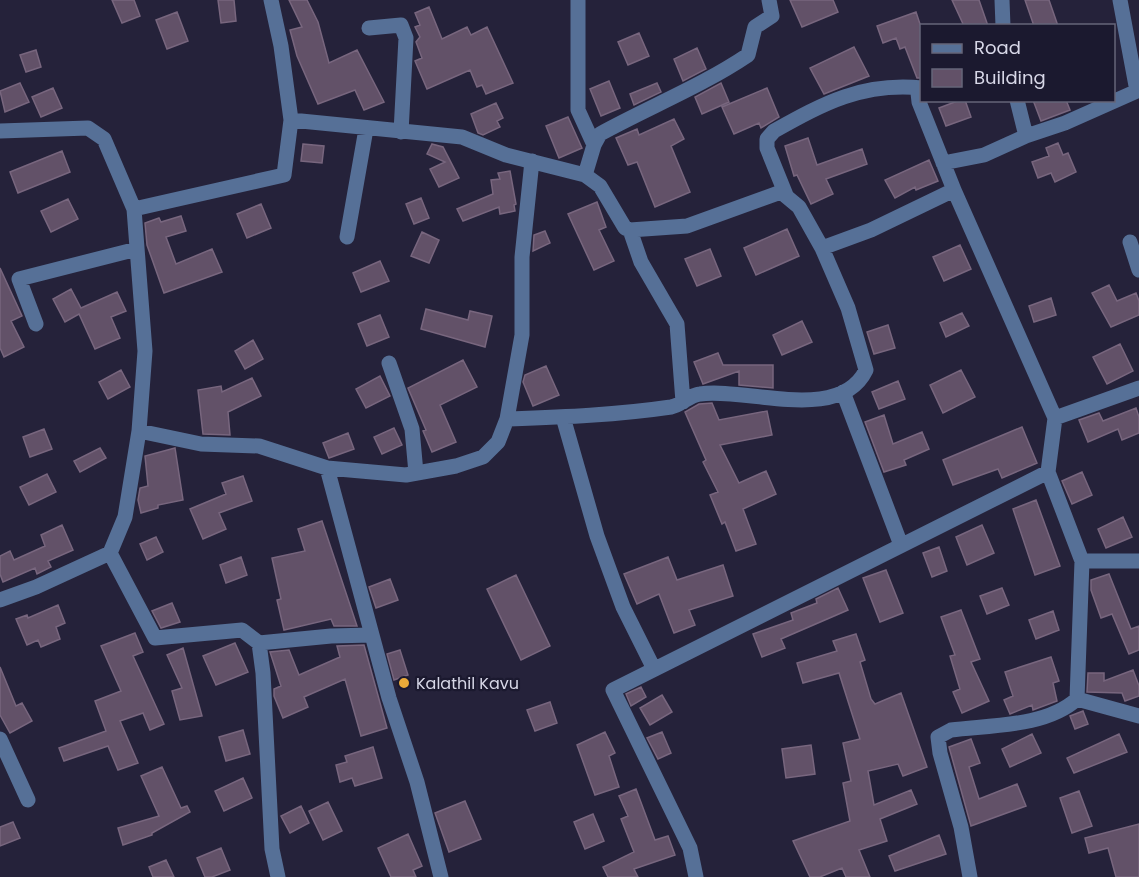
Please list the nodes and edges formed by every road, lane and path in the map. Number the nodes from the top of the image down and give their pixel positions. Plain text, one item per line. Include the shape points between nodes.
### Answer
1 (271, 0) edge
2 (578, 0) edge
3 (769, 0) edge
4 (1002, 0) edge
5 (1120, 0) edge
6 (1003, 24) edge
7 (369, 28) dead end
8 (920, 88) edge
9 (920, 90) edge
10 (1138, 92) edge
11 (1018, 102) edge
12 (1114, 102) edge
13 (1115, 102) edge
14 (291, 120) junction
15 (366, 129) junction
16 (0, 130) edge
17 (401, 132) junction
18 (1026, 136) junction
19 (594, 145) junction
20 (532, 161) junction
21 (943, 164) junction
22 (585, 175) junction
23 (954, 190) junction
24 (786, 195) junction
25 (134, 209) junction
26 (630, 230) junction
27 (347, 237) dead end
28 (1130, 242) dead end
29 (822, 248) junction
30 (137, 249) junction
31 (1139, 270) edge
32 (36, 324) dead end
33 (389, 363) dead end
34 (1139, 387) edge
35 (843, 392) junction
36 (683, 402) junction
37 (563, 417) junction
38 (1055, 418) junction
39 (507, 419) junction
40 (139, 431) junction
41 (327, 468) junction
42 (1048, 472) junction
43 (416, 473) junction
44 (901, 545) junction
45 (110, 553) junction
46 (1082, 561) junction
47 (1139, 561) edge
48 (0, 600) edge
49 (372, 635) junction
50 (259, 643) junction
51 (654, 669) junction
52 (1077, 699) junction
53 (1139, 716) edge
54 (0, 739) edge
55 (28, 800) dead end
56 (278, 877) edge
57 (441, 877) edge
58 (696, 877) edge
59 (970, 877) edge

1 - 14 street
2 - 19 street via 577,102
3 - 19 street via 772,16 755,27 748,54 685,89 675,99 600,134
4 - 6 street
5 - 10 street
7 - 17 street via 401,25 406,38
8 - 24 street via 891,85 849,95 774,131 767,139 767,148
9 - 21 street via 919,102
10 - 13 street
11 - 18 street
12 - 18 street
14 - 15 street
14 - 25 street via 284,175
15 - 17 street
15 - 27 street
16 - 25 street via 88,128 104,139
17 - 20 street via 462,138
18 - 21 street via 984,155
19 - 22 street
20 - 22 street
20 - 39 street via 522,257 522,335
21 - 23 street
22 - 26 street via 600,186 625,228
23 - 29 street via 871,230
23 - 38 street
24 - 26 street via 774,192 687,226
24 - 29 street via 799,207
25 - 30 street
26 - 36 street via 641,262 677,324
28 - 31 street
29 - 35 street via 848,308 866,370 860,381
30 - 32 street via 19,279
30 - 40 street via 145,351
33 - 43 street via 412,429
34 - 38 street
35 - 36 street via 817,400 701,394
35 - 44 street
36 - 37 street via 668,407
37 - 39 street
37 - 51 street via 604,556 623,607
38 - 42 street
39 - 43 street via 498,442 483,457
40 - 41 street via 201,444 259,446
40 - 45 street via 125,516
41 - 43 street
41 - 49 street
42 - 44 street
42 - 46 street
44 - 51 street
45 - 48 street
45 - 50 street via 155,638 242,630
46 - 47 street
46 - 52 street
49 - 50 street
49 - 57 street
50 - 56 street via 272,849
51 - 58 street via 612,690 690,848
52 - 53 street
52 - 59 street via 1044,718 951,730 938,737
54 - 55 street

